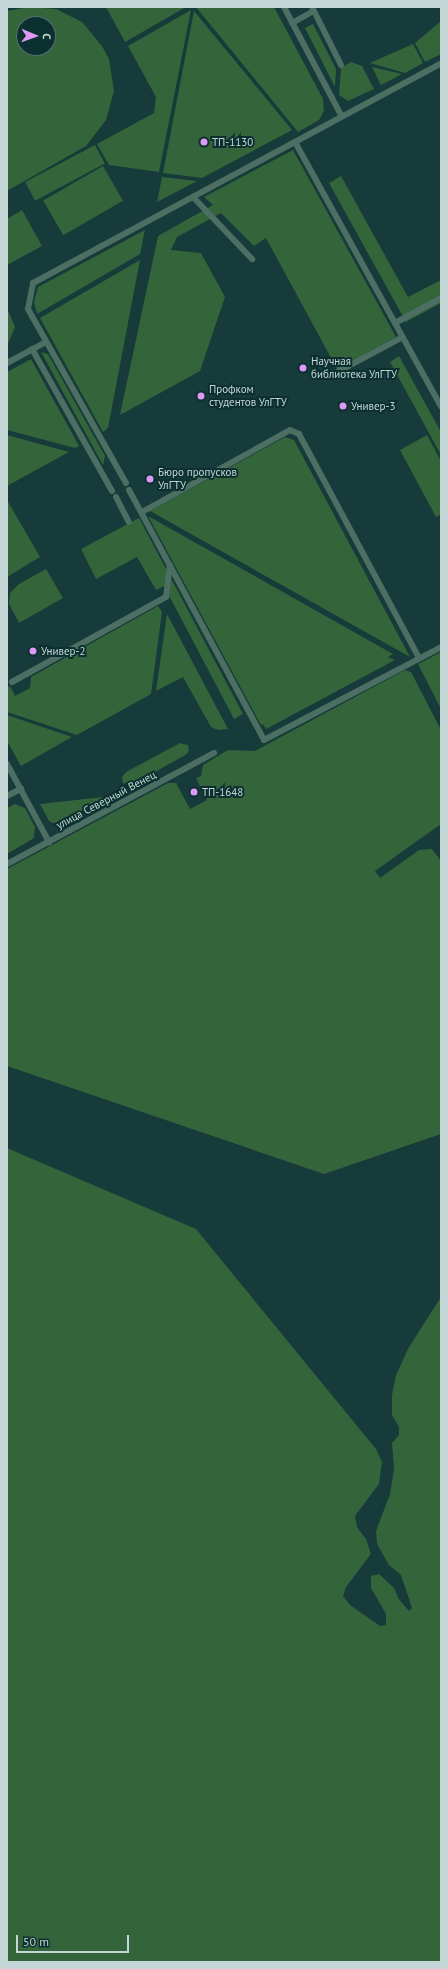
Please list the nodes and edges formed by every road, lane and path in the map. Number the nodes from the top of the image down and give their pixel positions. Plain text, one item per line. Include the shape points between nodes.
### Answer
1 (284, 7) edge
2 (313, 9) edge
3 (292, 23) junction
4 (441, 63) edge
5 (342, 65) dead end
6 (342, 117) junction
7 (295, 142) junction
8 (193, 197) junction
9 (252, 258) dead end
10 (441, 298) edge
11 (395, 323) junction
12 (403, 337) junction
13 (46, 342) junction
14 (32, 350) junction
15 (7, 363) edge
16 (339, 371) dead end
17 (441, 406) edge
18 (126, 483) dead end
19 (129, 490) dead end
20 (112, 491) dead end
21 (116, 498) dead end
22 (142, 512) junction
23 (129, 522) dead end
24 (170, 565) junction
25 (441, 646) edge
26 (419, 658) junction
27 (12, 682) dead end
28 (214, 753) dead end
29 (7, 764) edge
30 (21, 789) junction
31 (7, 796) edge
32 (49, 842) junction
33 (7, 864) edge

1 - 3 lane
2 - 3 lane
2 - 5 lane
3 - 6 lane
4 - 6 lane
6 - 7 lane
7 - 8 lane
7 - 11 lane
8 - 9 lane
8 - 13 lane via 33,283 28,309
10 - 11 lane
11 - 12 lane
12 - 16 lane
12 - 17 lane
13 - 14 lane
13 - 18 lane
14 - 15 lane
14 - 20 lane
19 - 22 lane
21 - 23 lane
22 - 24 lane
22 - 26 lane via 290,430 299,434
24 - 26 lane via 264,740
24 - 27 lane via 166,597
25 - 26 lane
28 - 32 lane, улица Северный Венец
29 - 30 lane
30 - 31 lane
30 - 32 lane
32 - 33 lane, улица Северный Венец

